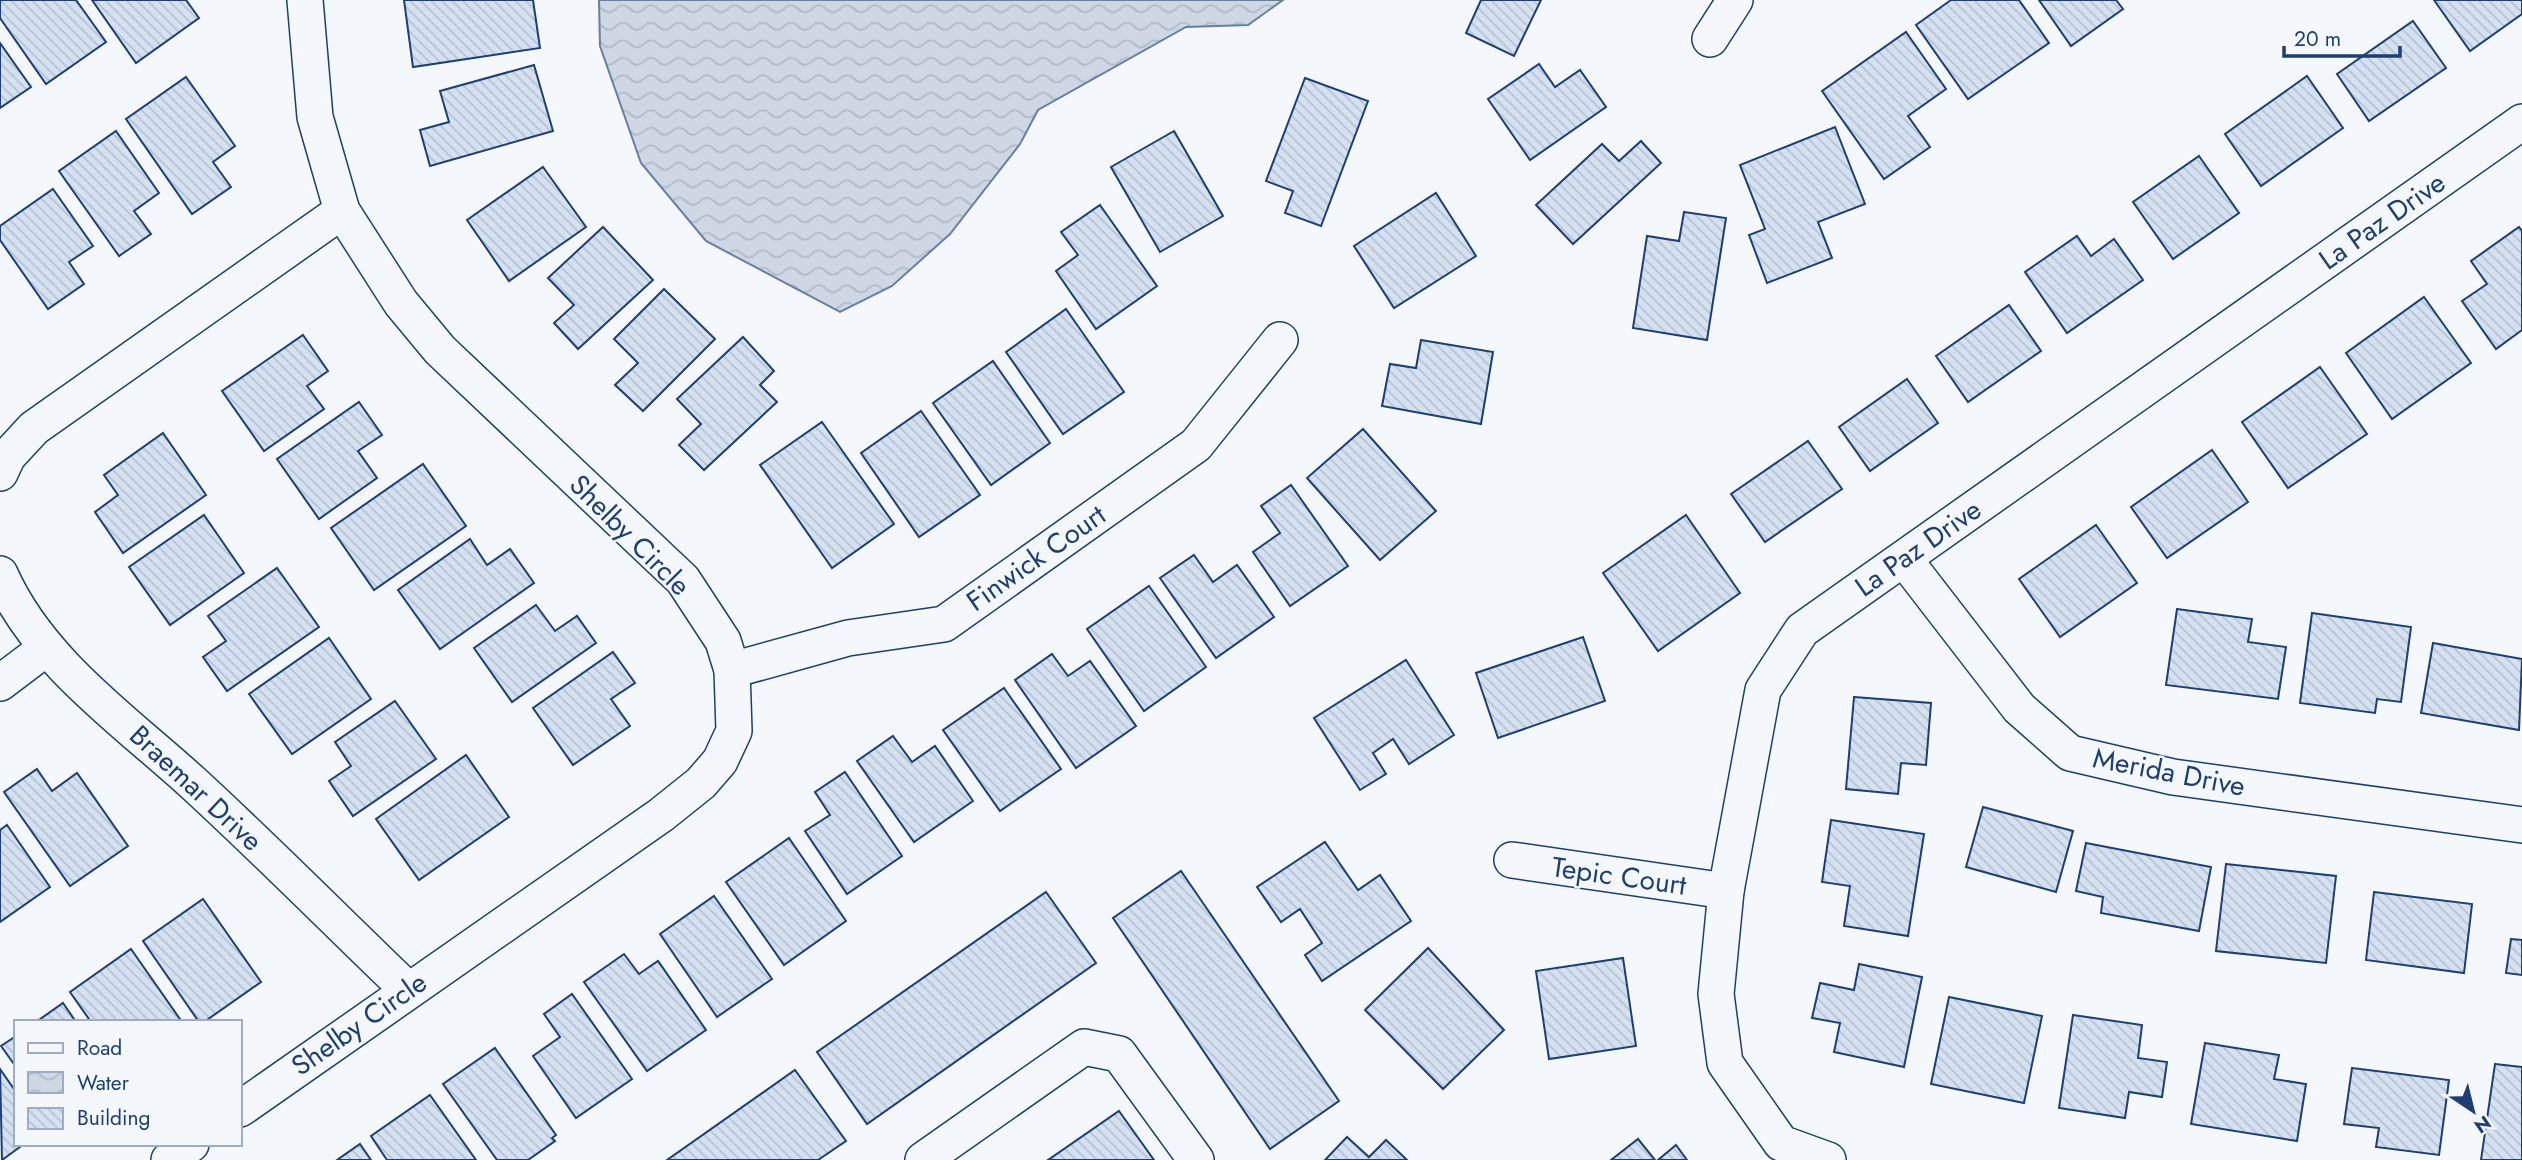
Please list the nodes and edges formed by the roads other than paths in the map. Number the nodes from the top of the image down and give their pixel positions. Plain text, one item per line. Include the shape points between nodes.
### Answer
1 (305, 0) edge
2 (1735, 0) edge
3 (1710, 38) dead end
4 (2522, 122) edge
5 (342, 211) junction
6 (1280, 340) dead end
7 (0, 473) edge
8 (1904, 559) junction
9 (0, 575) edge
10 (45, 649) junction
11 (732, 670) junction
12 (0, 683) edge
13 (2522, 825) edge
14 (1512, 860) dead end
15 (1726, 891) junction
16 (408, 989) junction
17 (242, 1109) edge
18 (188, 1146) edge
19 (169, 1160) edge
20 (923, 1160) edge
21 (1196, 1160) edge
22 (1828, 1160) edge

1 - 5 street, Shelby Circle via 315,117
2 - 3 street
4 - 8 street, La Paz Drive
5 - 7 street via 34,428 8,456
5 - 11 street, Shelby Circle via 401,303 440,350 683,580 723,642
6 - 11 street, Finwick Court via 1196,445 944,624 848,638
8 - 13 street, Merida Drive via 2019,708 2070,753 2173,777
8 - 15 street, La Paz Drive via 1802,630 1763,690
9 - 10 street, Braemar Drive
10 - 12 street
10 - 16 street, Braemar Drive
11 - 16 street, Shelby Circle via 734,731 720,761 701,783
14 - 15 street, Tepic Court
15 - 22 street, La Paz Drive via 1716,994 1725,1063 1781,1143
16 - 17 street, Shelby Circle
18 - 19 street
20 - 21 street via 1084,1047 1119,1054

